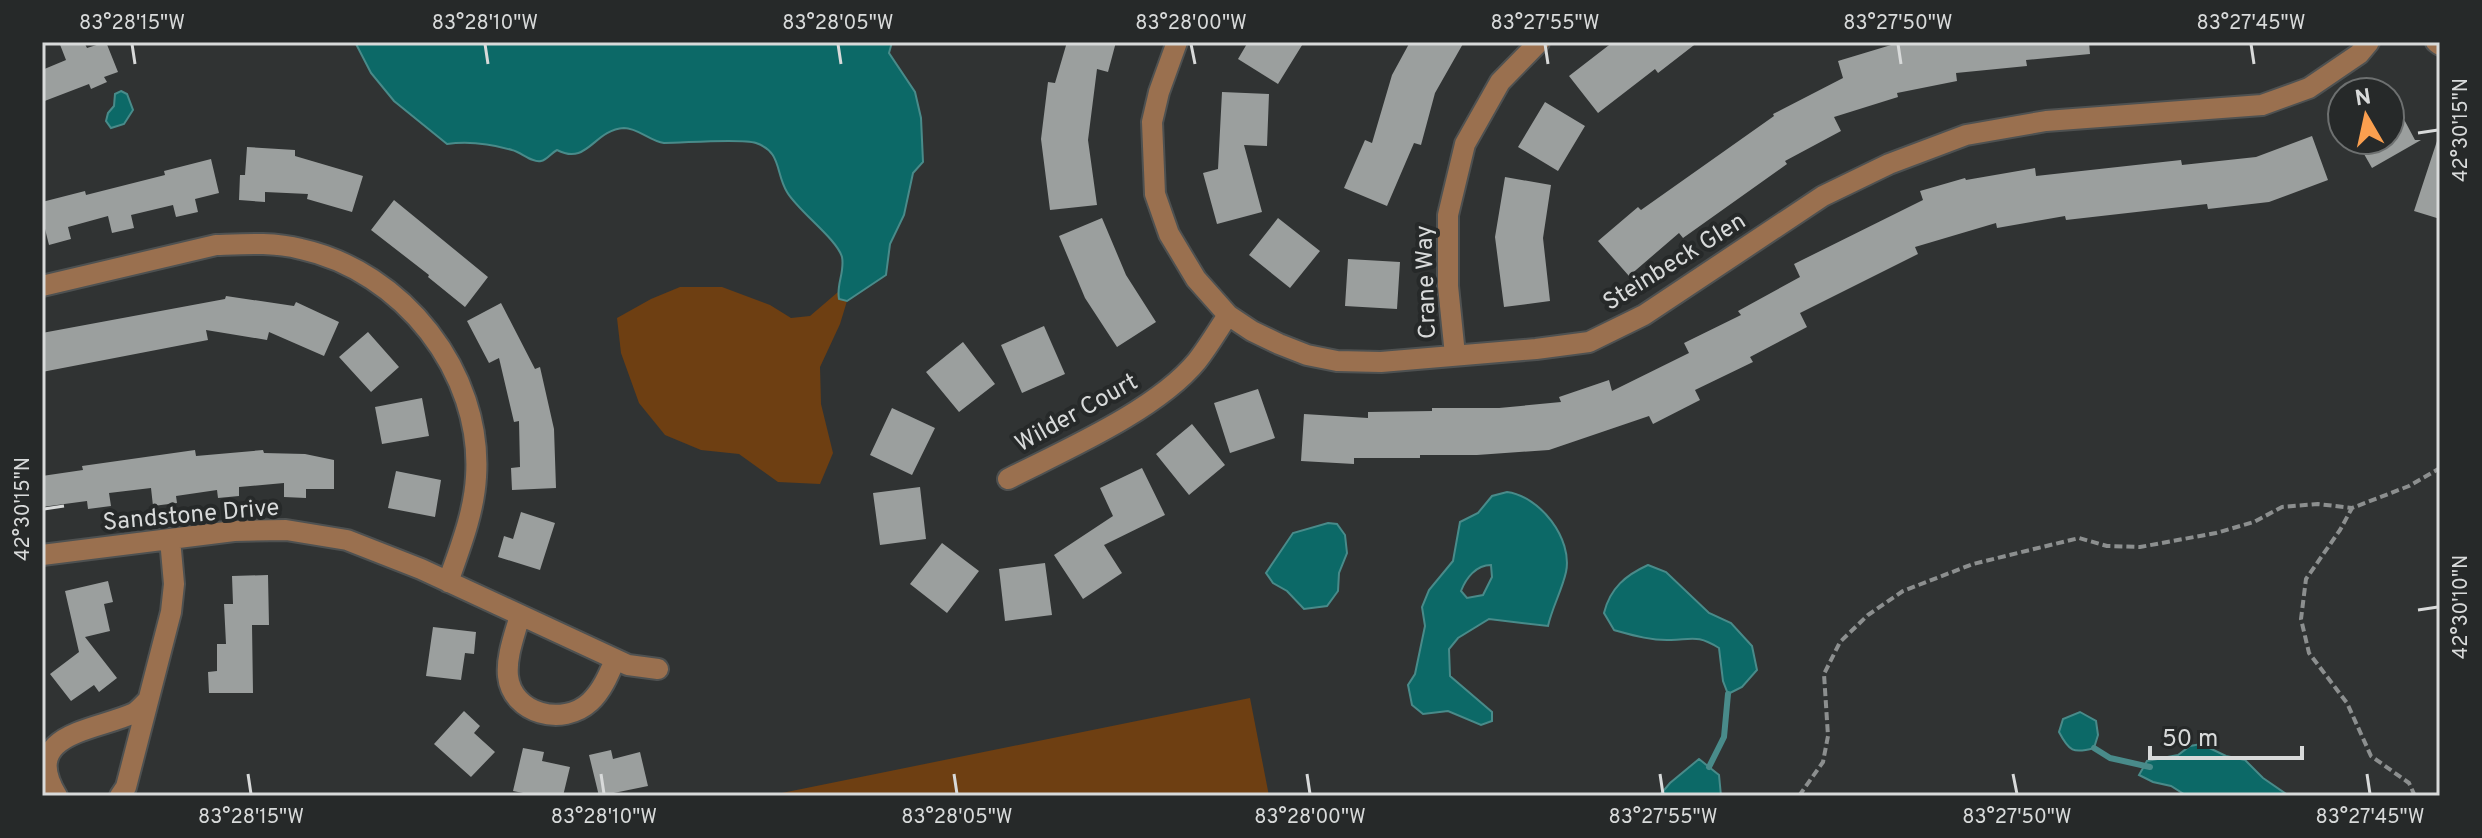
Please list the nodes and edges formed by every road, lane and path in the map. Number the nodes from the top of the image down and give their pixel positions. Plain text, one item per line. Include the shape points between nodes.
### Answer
1 (1177, 42) edge
2 (1539, 42) edge
3 (2369, 42) edge
4 (42, 286) edge
5 (1228, 315) junction
6 (1455, 355) junction
7 (2440, 468) edge
8 (1008, 479) dead end
9 (2352, 508) junction
10 (170, 539) junction
11 (42, 555) edge
12 (448, 582) junction
13 (520, 615) junction
14 (615, 660) junction
15 (658, 669) dead end
16 (148, 700) junction
17 (57, 796) edge
18 (120, 796) edge
19 (1799, 796) edge
20 (2415, 796) edge

1 - 5 street, Steinbeck Glen via 1152,122 1155,194 1169,234 1196,279
2 - 6 street, Crane Way via 1500,82 1465,144 1448,215
3 - 6 street, Steinbeck Glen via 2309,88 2262,105 2046,121 1966,135 1823,196 1644,315 1589,342
4 - 12 street via 201,248 244,244 303,249 374,280 413,313 441,347 469,407 476,475 465,533
5 - 6 street, Steinbeck Glen via 1279,344 1337,361
5 - 8 street, Wilder Court via 1196,362 1157,399
7 - 9 path
9 - 19 path via 2282,507 2254,522 2140,547 2079,538 1973,564 1903,591 1840,642 1824,674 1828,736 1823,762
9 - 20 path via 2306,579 2301,619 2309,653 2347,703 2371,756 2409,783
10 - 11 street, Sandstone Drive
10 - 12 street, Sandstone Drive via 286,530 347,540
10 - 16 street via 174,594
12 - 13 street, Sandstone Drive
13 - 14 street, Sandstone Drive
13 - 14 street via 508,678 513,692 532,711 577,711 590,702
14 - 15 street, Sandstone Drive
16 - 17 street via 137,712 71,735 52,750 45,765
16 - 18 street

